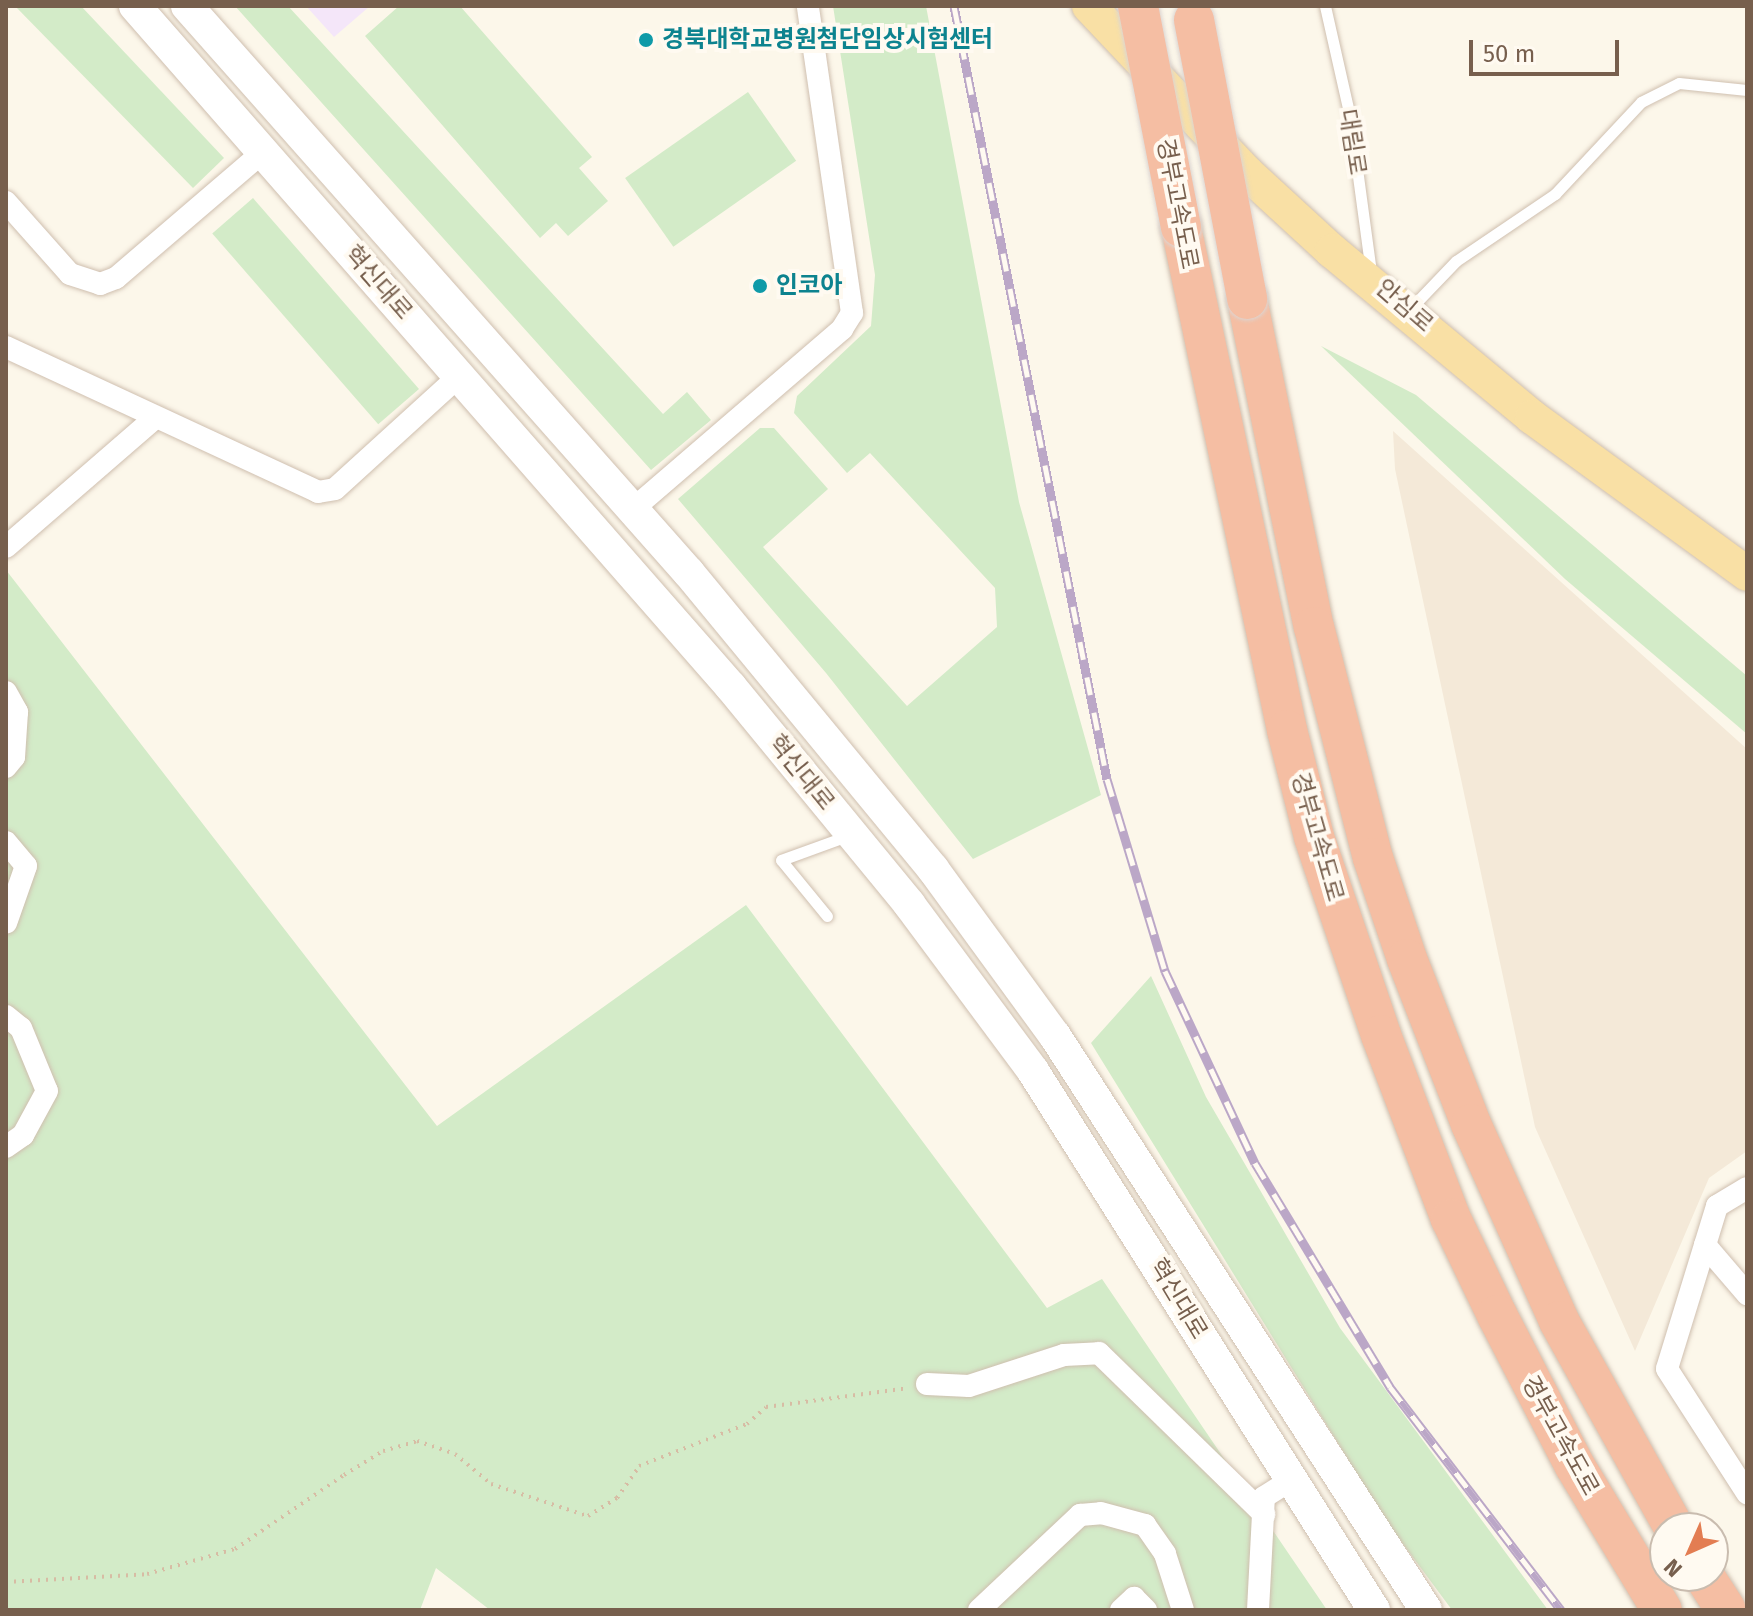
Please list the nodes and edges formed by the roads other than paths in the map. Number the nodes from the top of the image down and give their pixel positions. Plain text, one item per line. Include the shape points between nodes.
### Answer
1 (135, 6) edge
2 (187, 6) edge
3 (808, 6) edge
4 (1089, 6) edge
5 (1138, 6) edge
6 (1325, 6) edge
7 (1192, 13) edge
8 (1747, 90) edge
9 (263, 152) junction
10 (6, 202) edge
11 (1372, 279) junction
12 (1409, 311) junction
13 (6, 347) edge
14 (459, 376) junction
15 (154, 419) junction
16 (633, 509) junction
17 (6, 547) edge
18 (1747, 574) edge
19 (6, 692) edge
20 (6, 767) edge
21 (851, 834) junction
22 (6, 842) edge
23 (827, 916) dead end
24 (6, 923) edge
25 (6, 1016) edge
26 (6, 1147) edge
27 (1747, 1188) edge
28 (1705, 1245) junction
29 (1747, 1294) edge
30 (927, 1384) road end
31 (1291, 1480) junction
32 (1747, 1493) edge
33 (1665, 1512) edge
34 (1264, 1514) junction
35 (1714, 1592) edge
36 (990, 1606) edge
37 (1121, 1610) edge
38 (1146, 1610) edge
39 (1183, 1610) edge
40 (1258, 1610) edge
41 (1374, 1610) edge
42 (1426, 1610) edge
43 (1662, 1610) edge
44 (1726, 1610) edge

1 - 9 main road, 혁신대로
2 - 16 main road
3 - 16 street via 852,313 842,329
4 - 11 main road, 안심로 via 1246,172 1332,251
5 - 43 highway, 경부고속도로, bridge via 1287,730 1314,837 1451,1219 1575,1466
6 - 11 lane, 대림로 via 1350,117
7 - 33 highway, 경부고속도로, bridge via 1314,627 1373,858 1471,1124 1559,1321
8 - 12 lane via 1679,83 1641,102 1555,194 1456,261
9 - 10 street via 116,278 100,284 70,274
9 - 14 main road, 혁신대로
11 - 12 main road, 안심로
12 - 18 main road, 안심로 via 1532,417
13 - 15 street
14 - 15 street via 335,489 318,492
14 - 21 main road, 혁신대로 via 731,687
15 - 17 street
16 - 42 main road via 933,869 1055,1036
19 - 20 street via 17,712 14,757
21 - 23 lane via 781,860
21 - 31 main road, 혁신대로 via 1033,1071
22 - 24 street via 26,866
25 - 26 street via 21,1028 47,1091 23,1135
27 - 28 street via 1717,1206
28 - 29 street
28 - 32 street via 1667,1369
30 - 34 street via 969,1386 1064,1355 1099,1353
31 - 34 street via 1264,1497
31 - 41 main road, 혁신대로
34 - 40 street
35 - 44 highway
36 - 39 street via 1080,1515 1101,1513 1145,1525 1165,1554
37 - 38 street via 1134,1598

